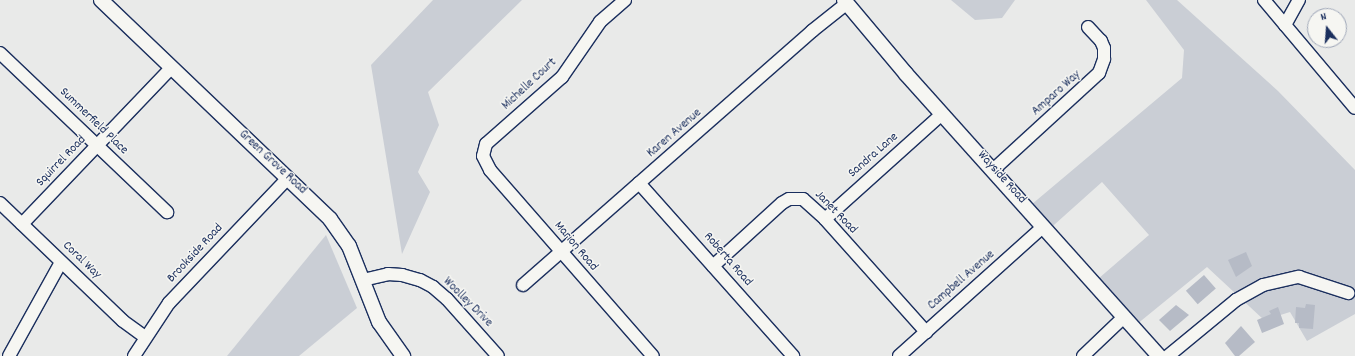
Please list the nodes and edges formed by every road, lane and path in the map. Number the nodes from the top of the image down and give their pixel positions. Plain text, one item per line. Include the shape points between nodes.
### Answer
1 (101, 0) edge
2 (625, 0) edge
3 (1264, 0) edge
4 (1299, 0) edge
5 (845, 2) edge
6 (1285, 25) junction
7 (1088, 27) dead end
8 (0, 53) edge
9 (172, 67) junction
10 (1355, 108) edge
11 (942, 114) junction
12 (98, 145) junction
13 (483, 152) joint
14 (993, 170) junction
15 (288, 178) junction
16 (640, 183) junction
17 (0, 203) edge
18 (167, 212) dead end
19 (825, 219) junction
20 (22, 224) junction
21 (1043, 228) junction
22 (561, 252) junction
23 (61, 262) junction
24 (713, 266) junction
25 (363, 280) junction
26 (523, 286) dead end
27 (1348, 293) dead end
28 (1124, 317) junction
29 (926, 332) junction
30 (145, 337) junction
31 (0, 352) edge
32 (7, 356) edge
33 (134, 356) edge
34 (402, 356) edge
35 (498, 356) edge
36 (653, 356) edge
37 (793, 356) edge
38 (899, 356) edge
39 (1083, 356) edge
40 (1159, 356) edge
41 (1168, 356) edge

1 - 9 street, Green Grove Road
2 - 13 street, Michelle Court via 600,22 562,77 493,138
3 - 6 street
4 - 6 street
5 - 11 street, Wayside Road
5 - 16 street, Karen Avenue
6 - 10 street
7 - 14 street, Amparo Way via 1104,48 1104,59 1099,73
8 - 12 street, Summerfield Place
9 - 12 street, Squirrel Road
9 - 15 street, Green Grove Road
11 - 14 street, Wayside Road
11 - 19 street, Sandra Lane
12 - 18 street, Summerfield Place
12 - 20 street, Squirrel Road
13 - 22 street, Marion Road via 484,162 490,170
14 - 21 street, Wayside Road
15 - 25 street, Green Grove Road via 337,227 349,246
15 - 30 street, Brookside Road via 169,303
16 - 22 street, Karen Avenue
16 - 24 street, Roberta Road
17 - 20 street, Coral Way
19 - 24 street, Janet Road via 808,202 796,198 789,199
19 - 29 street, Janet Road
20 - 23 street, Coral Way
21 - 28 street, Wayside Road
21 - 29 street, Campbell Avenue
22 - 26 street, Karen Avenue
22 - 36 street, Marion Road
23 - 30 street, Coral Way via 123,321
23 - 32 street
24 - 37 street, Roberta Road
25 - 34 street, Green Grove Road via 379,322
25 - 35 street, Woolley Drive via 388,274 402,275 433,287
27 - 41 street via 1299,277 1263,285 1236,300
28 - 39 street
28 - 40 street, Wayside Road
29 - 38 street, Campbell Avenue
30 - 33 street, Brookside Road
31 - 32 street

